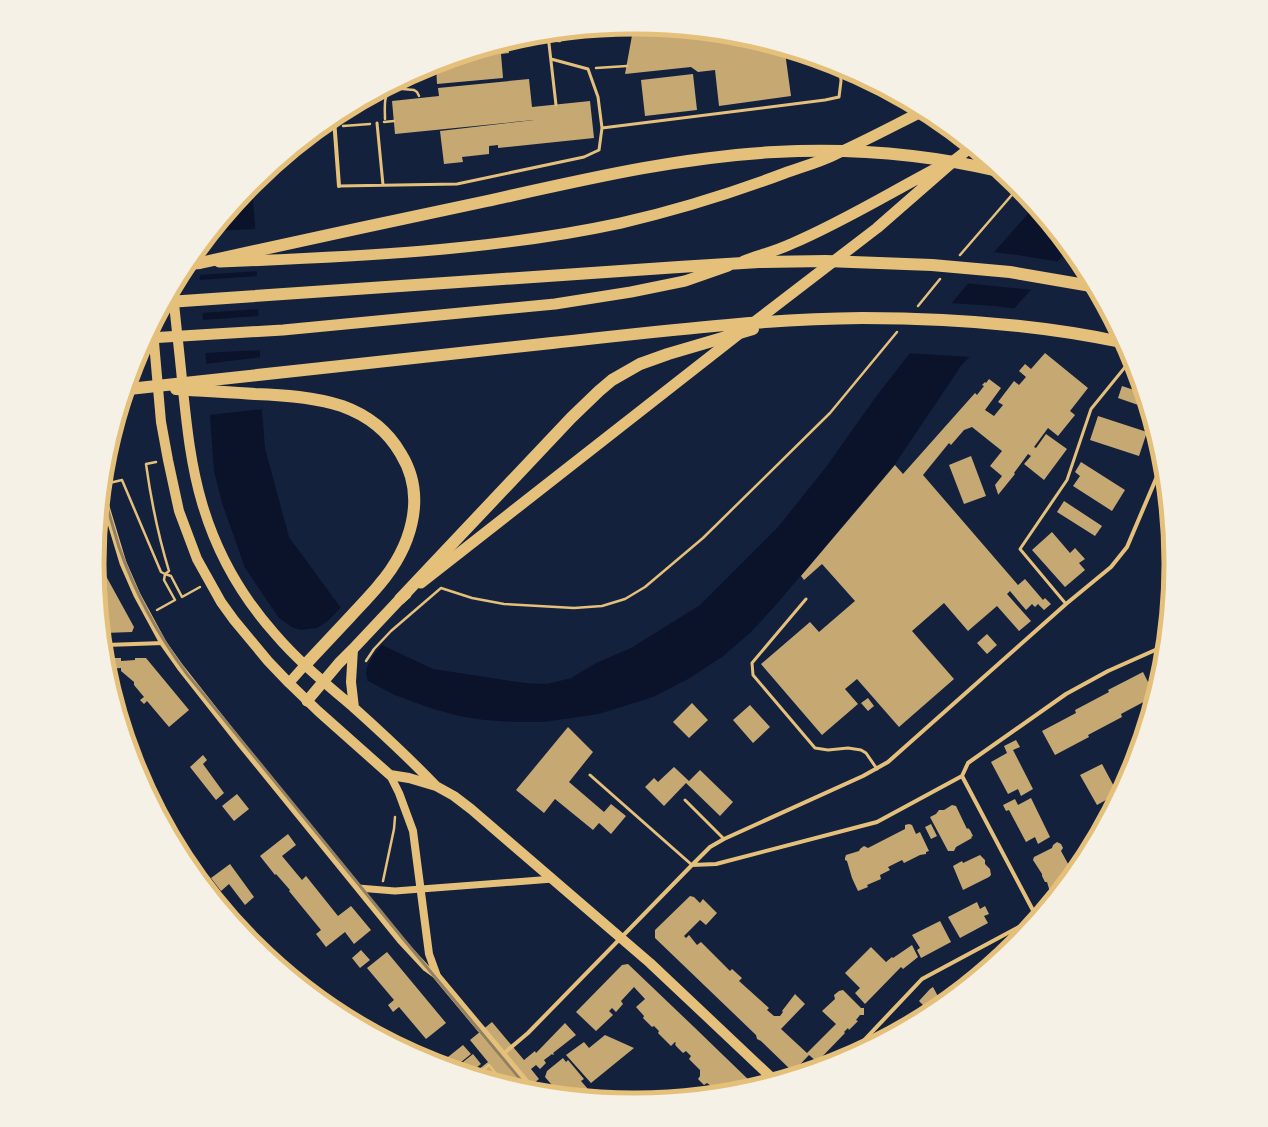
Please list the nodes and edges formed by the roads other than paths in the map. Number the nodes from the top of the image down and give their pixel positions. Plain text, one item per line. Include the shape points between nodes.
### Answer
1 (549, 41) edge
2 (551, 59) junction
3 (841, 76) edge
4 (556, 105) dead end
5 (915, 115) edge
6 (377, 123) road end
7 (334, 127) edge
8 (602, 128) junction
9 (966, 151) edge
10 (956, 159) junction
11 (987, 169) edge
12 (383, 185) junction
13 (339, 186) joint
14 (199, 262) edge
15 (198, 263) edge
16 (1084, 285) edge
17 (177, 297) edge
18 (777, 322) junction
19 (155, 338) edge
20 (154, 341) edge
21 (1114, 341) edge
22 (1125, 367) edge
23 (189, 386) junction
24 (135, 389) edge
25 (1156, 478) edge
26 (107, 512) edge
27 (400, 599) junction
28 (806, 599) dead end
29 (1066, 604) junction
30 (163, 643) junction
31 (111, 646) edge
32 (353, 649) junction
33 (1156, 650) edge
34 (305, 665) junction
35 (289, 683) junction
36 (324, 683) junction
37 (307, 701) junction
38 (354, 708) junction
39 (878, 769) junction
40 (390, 775) junction
41 (590, 775) dead end
42 (962, 776) junction
43 (436, 786) junction
44 (685, 800) dead end
45 (724, 839) junction
46 (692, 865) junction
47 (553, 880) junction
48 (358, 888) junction
49 (421, 889) junction
50 (1033, 911) edge
51 (1018, 927) edge
52 (620, 937) junction
53 (437, 976) junction
54 (866, 1039) edge
55 (502, 1055) junction
56 (769, 1075) edge
57 (525, 1082) edge

1 - 2 lane
2 - 4 lane
2 - 8 lane via 588,69 598,97
3 - 8 lane via 838,97 826,100
5 - 15 highway via 835,155 755,185 621,223 437,250
6 - 12 lane
7 - 13 street
8 - 12 lane via 599,150 584,157 457,184
9 - 10 highway
10 - 19 highway via 790,245 685,281 555,304 284,330
10 - 27 highway via 877,228
11 - 14 highway via 884,153 831,150 718,157 599,176
12 - 13 lane
16 - 17 highway via 1010,272 932,265 826,261 759,262 280,294
17 - 34 main road via 191,457 210,528 234,577 252,605
18 - 21 highway via 861,318 953,320 1028,327
18 - 23 highway via 287,372
18 - 27 highway via 640,364 616,377 571,418
20 - 35 main road via 161,422 168,460 180,511 197,559 234,620
22 - 29 lane via 1091,409 1067,480 1020,550
23 - 24 highway
23 - 34 highway via 288,396 342,406 372,421 384,431 394,442 408,466 414,510 405,546 380,585
25 - 29 street via 1127,547 1111,568
26 - 30 street via 123,563
27 - 32 highway
28 - 39 lane via 752,663 753,675 815,748 861,750
29 - 39 street
30 - 31 street
30 - 48 street via 239,742
32 - 36 highway
32 - 38 main road via 351,682
33 - 42 street via 1108,671 1066,694 968,763
34 - 35 main road
34 - 36 main road
35 - 37 main road
36 - 37 highway
36 - 38 main road
37 - 40 main road
38 - 43 main road
39 - 45 street
40 - 43 main road
40 - 49 main road via 413,831
41 - 46 lane
42 - 46 street via 876,822 716,864
42 - 50 street
43 - 47 main road via 471,809
44 - 45 lane
45 - 46 street via 710,847
46 - 52 street
47 - 49 street
47 - 52 main road
48 - 49 street via 394,891
48 - 53 street via 400,940
49 - 53 main road via 429,954
51 - 54 street via 922,979
52 - 55 street via 528,1032
52 - 56 main road
53 - 55 main road
55 - 57 main road

